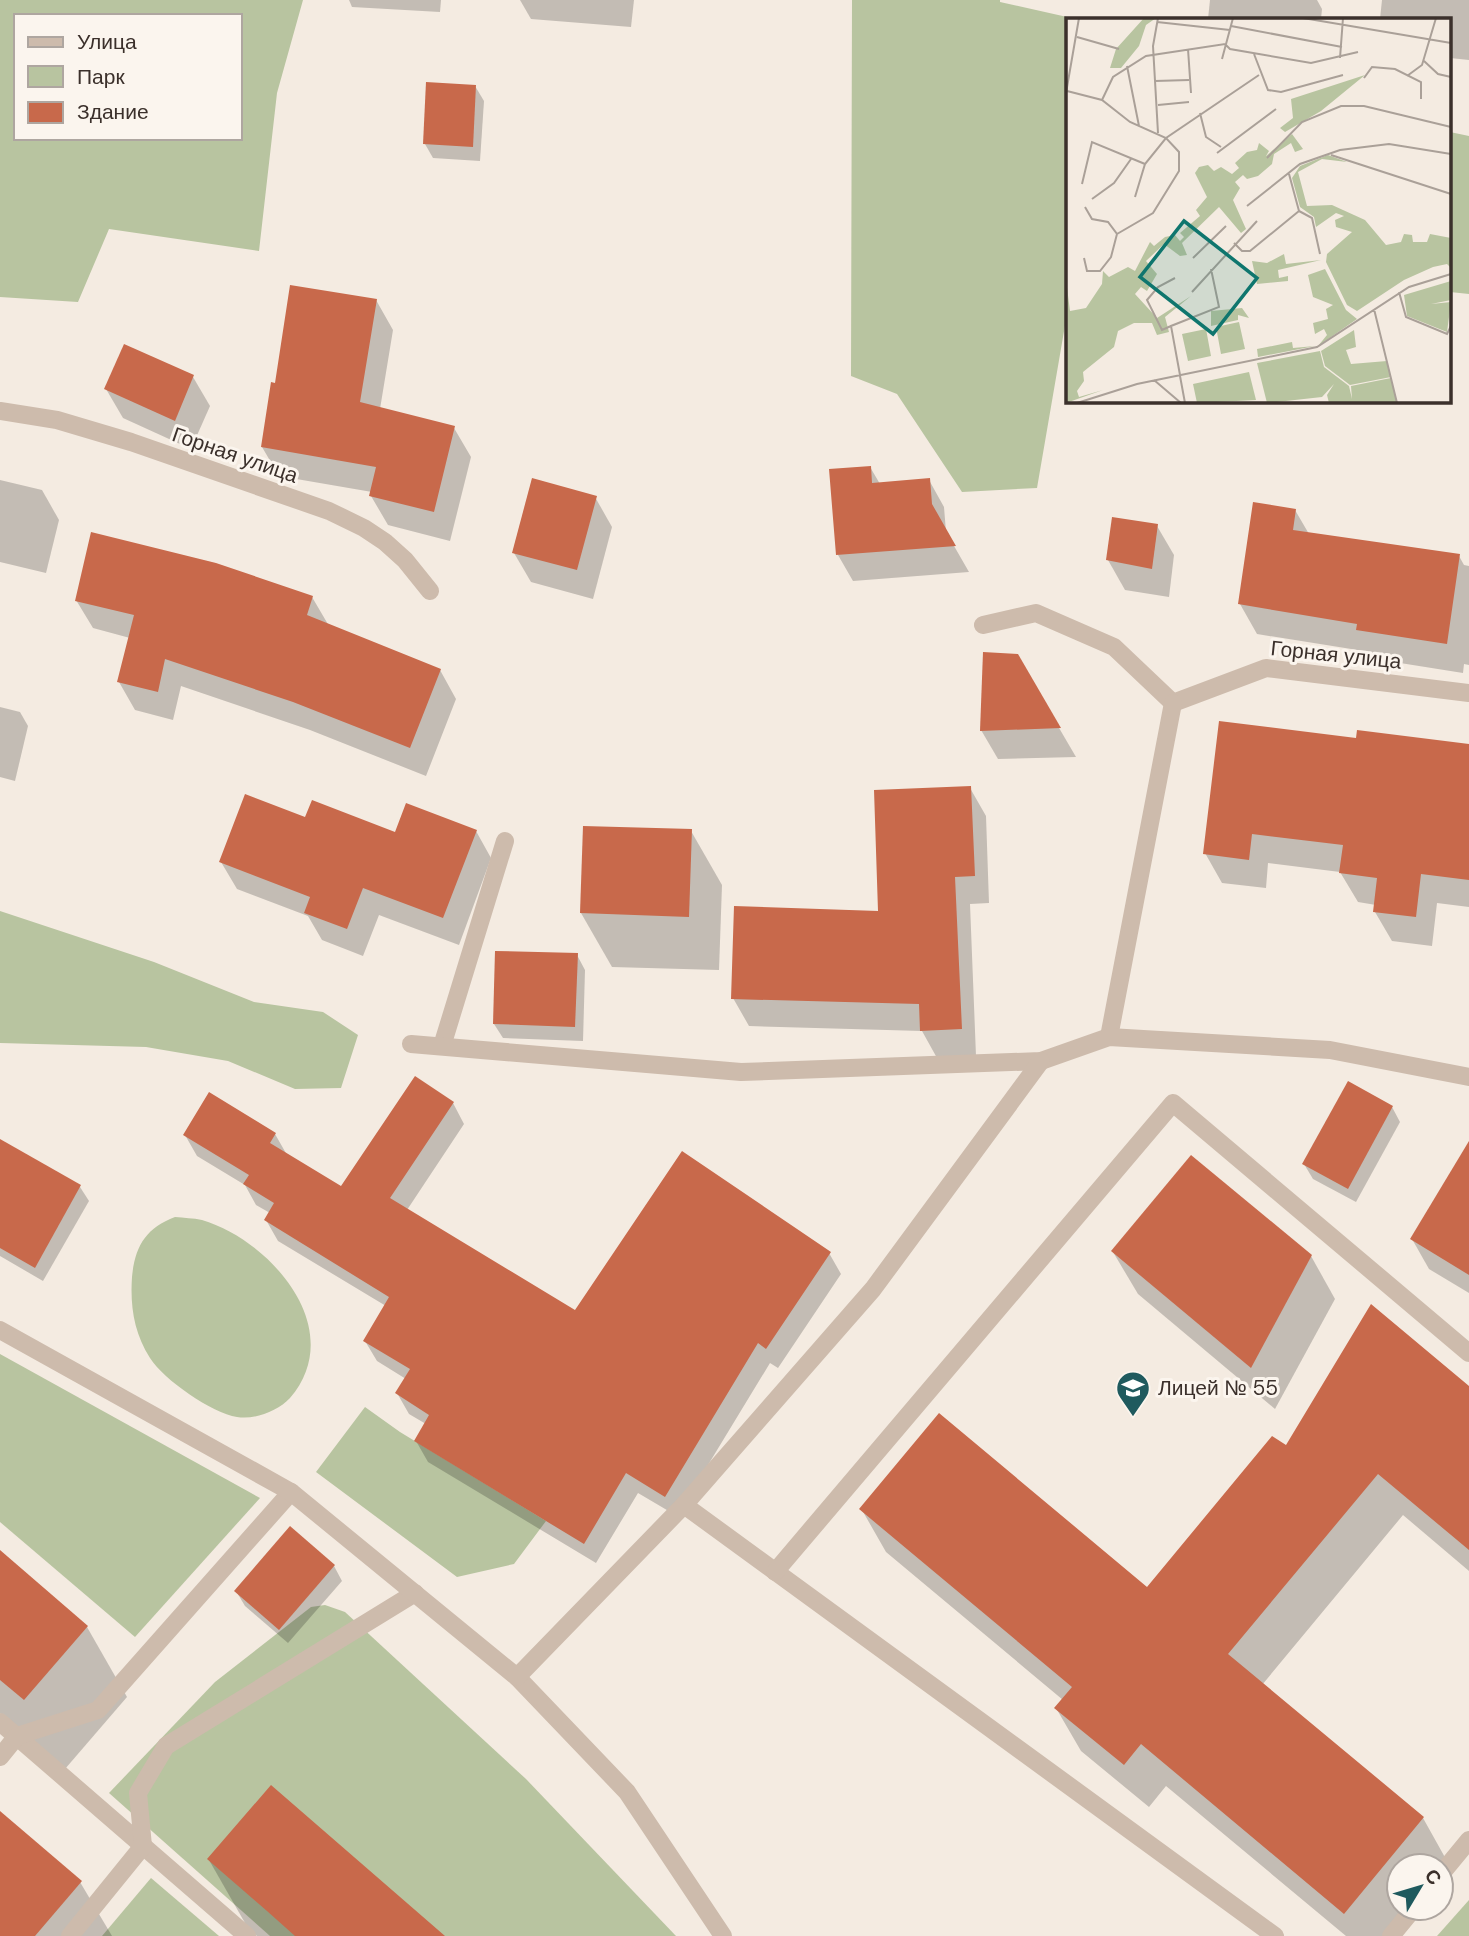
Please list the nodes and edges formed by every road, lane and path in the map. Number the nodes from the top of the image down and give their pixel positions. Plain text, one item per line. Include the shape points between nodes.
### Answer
1 (0, 411) edge
2 (430, 591) dead end
3 (983, 625) dead end
4 (1469, 693) edge
5 (1172, 703) junction
6 (505, 841) dead end
7 (1109, 1037) junction
8 (411, 1044) dead end
9 (442, 1046) junction
10 (1041, 1061) junction
11 (1469, 1077) edge
12 (0, 1329) edge
13 (1469, 1353) edge
14 (291, 1492) junction
15 (684, 1505) junction
16 (775, 1572) junction
17 (415, 1593) junction
18 (517, 1677) junction
19 (0, 1722) edge
20 (17, 1736) junction
21 (0, 1757) edge
22 (1469, 1840) edge
23 (143, 1846) junction
24 (1455, 1857) edge
25 (1402, 1922) edge
26 (70, 1936) edge
27 (247, 1936) edge
28 (723, 1936) edge
29 (1275, 1936) edge
30 (1391, 1936) edge

1 - 2 street, Горная улица via 57,420 131,442 329,511 385,542
3 - 5 street via 1036,613 1114,646
4 - 5 street, Горная улица via 1266,668
5 - 7 street
6 - 9 street
7 - 10 street
7 - 11 street via 1330,1050
8 - 9 street
9 - 10 street via 741,1072
10 - 15 street via 873,1289
12 - 14 street
13 - 16 street via 1174,1103
14 - 17 street
14 - 20 street via 98,1710
15 - 16 street
15 - 18 street
16 - 29 street
17 - 18 street
17 - 23 street via 166,1746 138,1793
18 - 28 street via 627,1792
19 - 20 street
20 - 21 street
20 - 23 street
22 - 24 street
23 - 26 street
23 - 27 street
25 - 30 street

